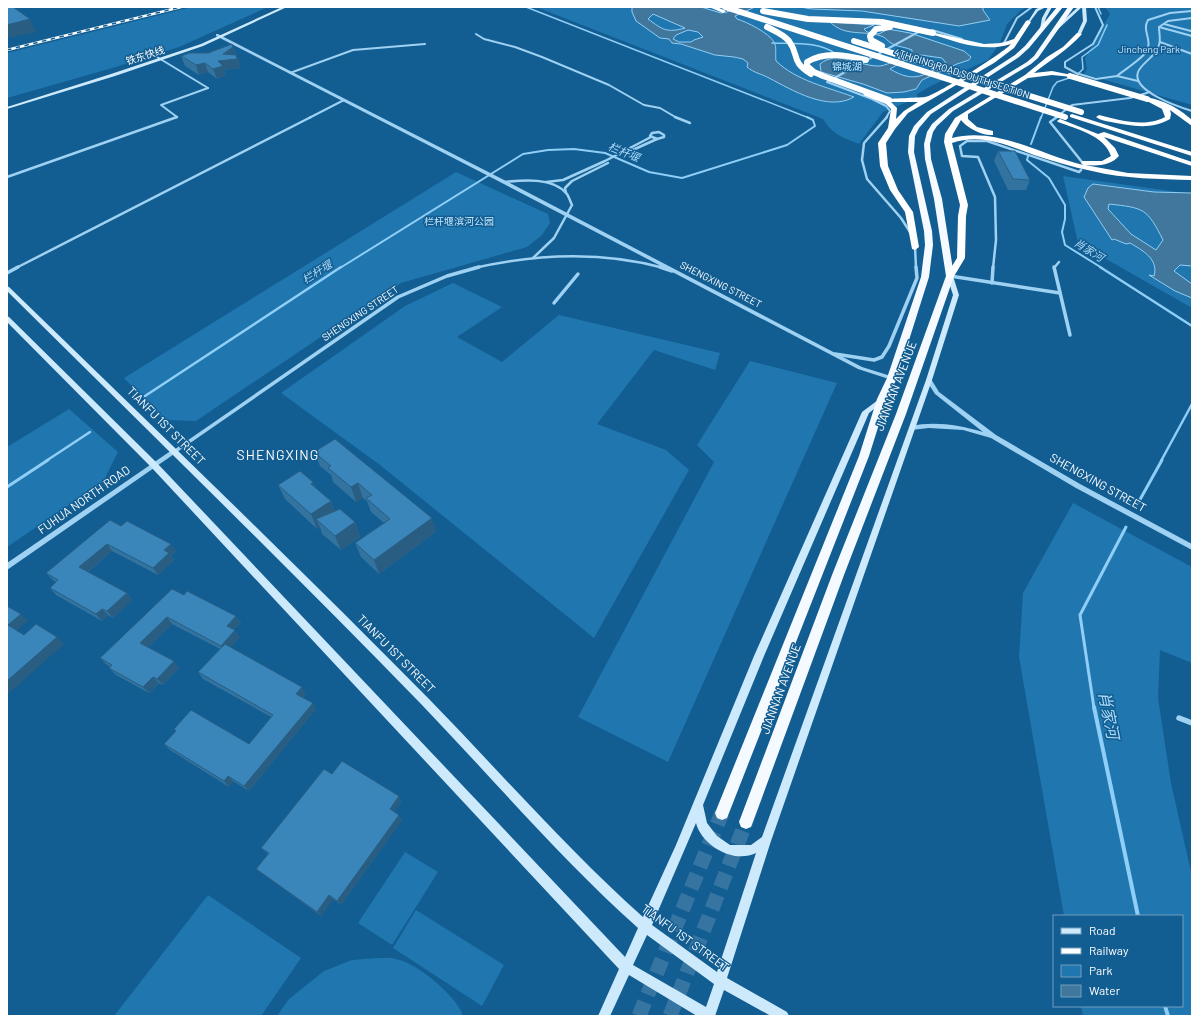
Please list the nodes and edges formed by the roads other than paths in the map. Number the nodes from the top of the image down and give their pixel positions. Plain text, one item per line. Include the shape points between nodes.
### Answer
1 (278, 7) edge
2 (285, 7) edge
3 (712, 7) edge
4 (725, 7) edge
5 (737, 7) edge
6 (1032, 7) edge
7 (1044, 7) edge
8 (1050, 7) edge
9 (1060, 7) edge
10 (1071, 7) edge
11 (1080, 7) edge
12 (1084, 7) edge
13 (1094, 7) edge
14 (1192, 11) edge
15 (1192, 18) edge
16 (746, 19) junction
17 (1028, 22) joint
18 (1164, 24) junction
19 (1159, 27) junction
20 (1041, 28) junction
21 (822, 31) dead end
22 (1055, 31) junction
23 (1191, 31) dead end
24 (476, 34) dead end
25 (931, 34) junction
26 (1079, 34) joint
27 (219, 36) junction
28 (1192, 36) edge
29 (1018, 39) junction
30 (851, 40) dead end
31 (1160, 42) junction
32 (425, 44) dead end
33 (1065, 48) junction
34 (1192, 54) edge
35 (901, 55) junction
36 (157, 57) junction
37 (990, 57) junction
38 (162, 59) junction
39 (896, 68) junction
40 (290, 73) junction
41 (1073, 75) junction
42 (1027, 76) junction
43 (1117, 76) junction
44 (1138, 81) junction
45 (1148, 96) junction
46 (932, 97) junction
47 (344, 100) junction
48 (7, 104) edge
49 (7, 108) edge
50 (1192, 111) edge
51 (1081, 112) junction
52 (965, 113) junction
53 (1065, 118) junction
54 (690, 123) dead end
55 (1192, 124) edge
56 (892, 128) junction
57 (651, 137) junction
58 (657, 139) junction
59 (948, 142) junction
60 (1192, 150) edge
61 (628, 151) junction
62 (1192, 154) edge
63 (1192, 159) edge
64 (607, 162) junction
65 (1082, 162) dead end
66 (1192, 164) edge
67 (1081, 170) dead end
68 (7, 177) edge
69 (1192, 178) edge
70 (504, 182) junction
71 (542, 182) junction
72 (566, 193) junction
73 (565, 214) junction
74 (915, 247) junction
75 (533, 258) junction
76 (1059, 262) dead end
77 (7, 273) edge
78 (578, 274) dead end
79 (680, 274) junction
80 (950, 276) junction
81 (992, 283) junction
82 (7, 288) edge
83 (1060, 293) junction
84 (554, 303) dead end
85 (7, 318) edge
86 (1070, 335) dead end
87 (834, 354) junction
88 (892, 378) junction
89 (929, 380) junction
90 (882, 399) junction
91 (913, 428) junction
92 (994, 437) junction
93 (174, 452) junction
94 (154, 465) junction
95 (1192, 547) edge
96 (7, 567) edge
97 (1179, 718) dead end
98 (1192, 723) edge
99 (698, 804) junction
100 (722, 813) tunnel mouth
101 (746, 822) tunnel mouth
102 (766, 841) junction
103 (645, 928) junction
104 (626, 967) junction
105 (720, 981) junction
106 (604, 1016) edge
107 (709, 1016) edge
108 (783, 1016) edge

1 - 27 main road, 铁东快线
2 - 27 main road, 铁东快线
3 - 16 highway
4 - 53 highway, 4TH RING ROAD SOUTH SECTION, bridge
5 - 53 highway, 4TH RING ROAD SOUTH SECTION
6 - 74 street via 1021,12 1002,44 982,44 926,29 828,83 888,107 889,115 862,147 862,160 867,179 911,232
7 - 17 main road via 1037,10
8 - 20 main road
9 - 20 highway, JIANNAN AVENUE
10 - 22 highway, JIANNAN AVENUE
11 - 22 main road
12 - 26 main road via 1085,21
13 - 41 street via 1103,25 1093,44 1071,57 1064,65
14 - 43 street via 1160,14 1148,20 1145,27 1148,42 1146,52
15 - 18 street via 1168,21
16 - 39 highway, bridge
16 - 56 highway, bridge via 775,30 785,37 791,44 798,64 804,70 888,103 894,108
17 - 29 highway
18 - 19 street
18 - 23 street
19 - 28 street
19 - 31 street
20 - 88 highway, JIANNAN AVENUE via 1017,56 929,113 919,123 912,136 911,152 926,218 929,246 925,277
21 - 25 highway, bridge via 760,10 808,19 882,22
22 - 80 highway, JIANNAN AVENUE via 1032,60 951,110 934,124 930,132 927,144 928,159 938,199
24 - 54 street via 484,39 542,57 609,85 644,105 660,108
25 - 29 highway via 984,46 1005,45
25 - 35 highway, bridge via 891,27 876,29 870,36 878,45
25 - 37 highway via 975,47
26 - 33 highway
27 - 36 main road, 铁东快线
27 - 38 main road, 铁东快线
27 - 40 street
29 - 37 highway via 1012,47
30 - 35 highway, bridge
31 - 34 street
31 - 44 street via 1139,70
32 - 40 street via 353,50
33 - 41 highway via 1057,64
33 - 42 highway
35 - 51 highway, bridge
36 - 38 street
36 - 48 main road, 铁东快线
37 - 46 highway
38 - 49 main road, 铁东快线
38 - 68 street via 208,88 162,105 177,117
39 - 46 highway, bridge via 844,56 821,56 811,58 807,62 811,70 823,76 889,100 914,101
39 - 53 highway
40 - 47 street
41 - 42 highway via 1047,73
41 - 43 street via 1096,79
41 - 45 highway, bridge
42 - 52 highway
43 - 44 street
44 - 45 street
45 - 50 street
45 - 51 highway via 1166,109 1168,118 1160,123 1142,124
45 - 55 highway via 1171,107
45 - 65 street via 1072,105 1050,122
46 - 56 highway via 906,112
47 - 70 street
47 - 77 street
51 - 60 highway
52 - 53 highway via 964,120 975,128 1059,158 1095,164 1115,156 1113,147
52 - 59 highway via 952,126
53 - 62 highway, 4TH RING ROAD SOUTH SECTION
53 - 63 highway, 4TH RING ROAD SOUTH SECTION
53 - 66 highway
56 - 74 highway via 882,143 884,166 894,190 909,212
57 - 58 street
57 - 58 street via 654,132 664,134 663,138
57 - 61 street
58 - 61 street
59 - 69 highway via 963,136 984,136 1077,166 1106,172
59 - 80 highway via 964,205 961,258
61 - 64 street
64 - 71 street via 594,165 563,180
64 - 72 street via 572,181 565,188
67 - 81 street via 1079,172 1056,165 987,141 967,142 960,146 962,156 978,157 995,197 996,240
70 - 71 street
70 - 73 street
71 - 72 street
72 - 73 street via 572,205
73 - 75 street via 556,235
73 - 79 street
74 - 87 street via 917,278 882,357 874,360
75 - 79 street, SHENGXING STREET via 552,256 613,259 651,264
75 - 93 street, SHENGXING STREET via 497,262 455,274 398,297
76 - 83 street via 1054,267
78 - 84 street
79 - 87 street, SHENGXING STREET
80 - 81 street
80 - 89 main road via 956,295
80 - 101 highway, JIANNAN AVENUE via 901,414
81 - 83 street
82 - 93 main road, TIANFU 1ST STREET
83 - 86 street
85 - 94 main road
87 - 88 street, SHENGXING STREET via 860,368
88 - 90 highway, JIANNAN AVENUE
89 - 91 main road
89 - 92 street via 937,393
90 - 99 main road via 866,412 759,656
90 - 100 highway, JIANNAN AVENUE via 864,456
91 - 92 street via 963,428
91 - 102 main road
92 - 95 street, SHENGXING STREET via 1078,486
93 - 94 street, FUHUA NORTH ROAD
93 - 103 main road, TIANFU 1ST STREET via 426,703 603,889
94 - 96 street, FUHUA NORTH ROAD
94 - 104 main road
97 - 98 street
99 - 102 main road via 702,825 713,840 729,850 752,850
99 - 103 main road
102 - 105 main road
103 - 104 main road
103 - 105 main road, TIANFU 1ST STREET
104 - 106 main road
104 - 107 main road
105 - 107 main road
105 - 108 main road, TIANFU 1ST STREET

